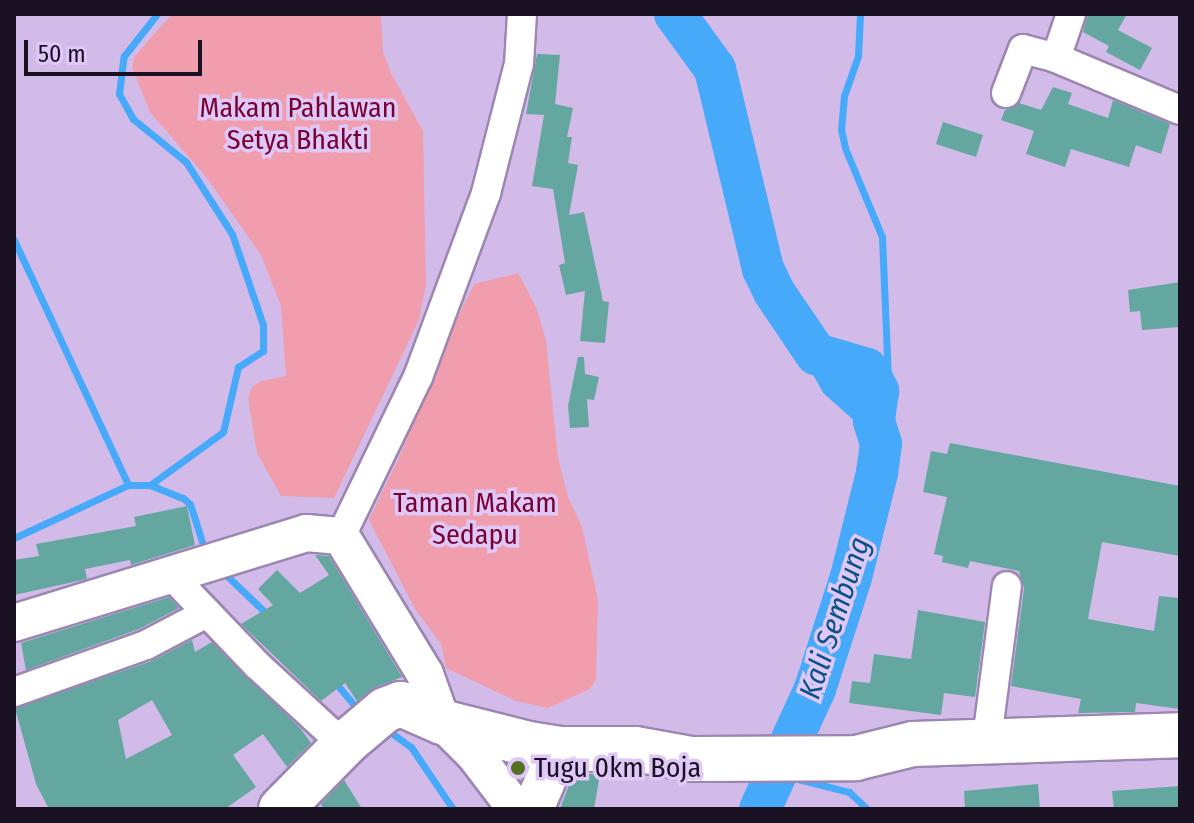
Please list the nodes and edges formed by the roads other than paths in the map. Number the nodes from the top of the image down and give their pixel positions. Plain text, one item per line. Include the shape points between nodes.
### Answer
1 (522, 14) edge
2 (1071, 14) edge
3 (1056, 58) junction
4 (1006, 93) dead end
5 (1180, 110) edge
6 (341, 536) junction
7 (179, 572) junction
8 (1007, 586) dead end
9 (207, 613) junction
10 (14, 623) edge
11 (15, 687) edge
12 (442, 722) junction
13 (1180, 735) edge
14 (987, 739) junction
15 (345, 743) junction
16 (559, 749) junction
17 (281, 809) edge
18 (516, 809) edge
19 (533, 809) edge

1 - 6 street via 519,64 486,193 418,377
2 - 3 street
3 - 4 street via 1023,49
3 - 5 street
6 - 7 street via 306,533
6 - 12 street via 425,674
7 - 9 street
7 - 10 street
8 - 14 street
9 - 11 street via 165,637
9 - 15 street
12 - 15 main road via 401,704 385,710
12 - 16 main road
12 - 18 street
13 - 14 main road
14 - 16 main road
15 - 17 main road
16 - 19 main road

